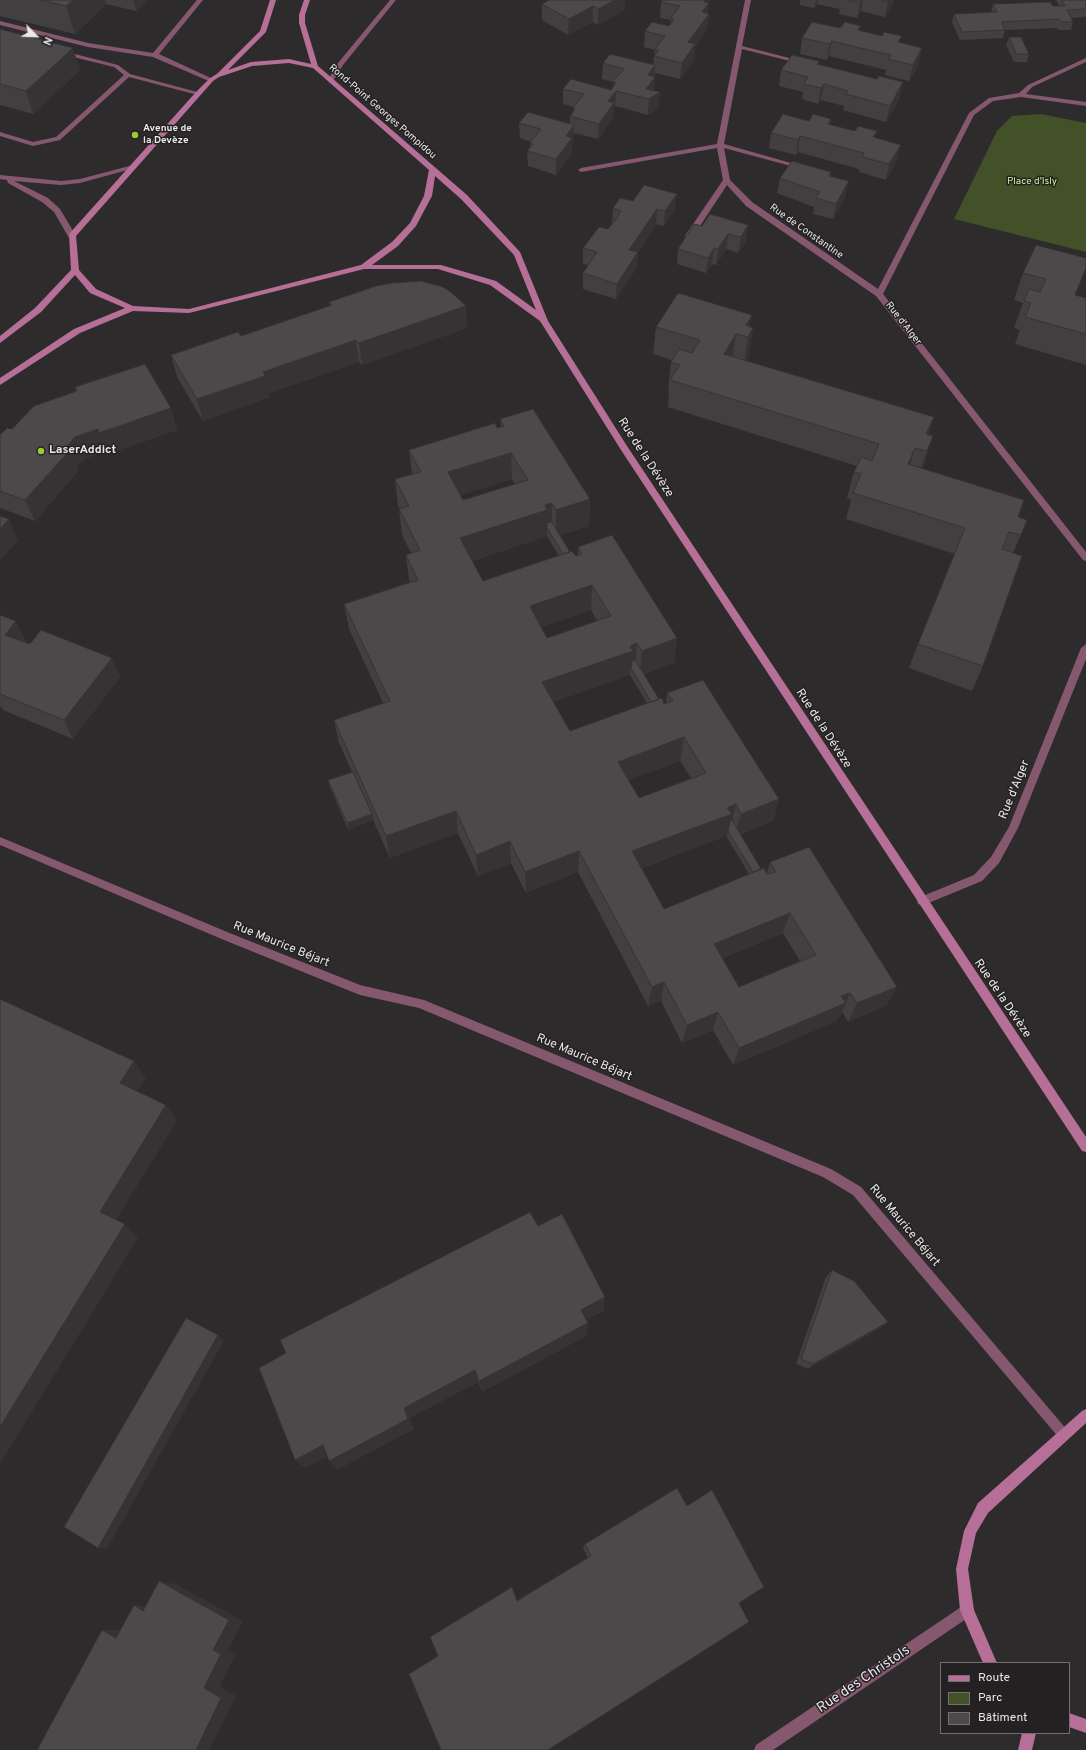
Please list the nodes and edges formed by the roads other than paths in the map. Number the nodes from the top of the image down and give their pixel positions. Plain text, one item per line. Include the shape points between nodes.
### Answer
1 (200, 0) edge
2 (273, 0) edge
3 (307, 0) edge
4 (393, 0) edge
5 (748, 0) edge
6 (0, 23) edge
7 (740, 47) junction
8 (54, 51) edge
9 (155, 55) junction
10 (1086, 60) edge
11 (810, 64) edge
12 (315, 67) junction
13 (128, 75) junction
14 (214, 78) junction
15 (331, 80) junction
16 (198, 93) junction
17 (1021, 95) junction
18 (1086, 104) edge
19 (0, 134) edge
20 (720, 145) junction
21 (134, 167) junction
22 (810, 169) edge
23 (433, 170) junction
24 (581, 170) dead end
25 (3, 178) edge
26 (727, 180) junction
27 (72, 236) junction
28 (684, 243) edge
29 (364, 267) junction
30 (75, 270) junction
31 (879, 294) junction
32 (132, 308) junction
33 (544, 321) junction
34 (0, 340) edge
35 (0, 382) edge
36 (1086, 558) edge
37 (1086, 648) edge
38 (0, 841) edge
39 (922, 901) junction
40 (1086, 1147) edge
41 (1086, 1416) edge
42 (1064, 1435) junction
43 (967, 1610) junction
44 (990, 1662) edge
45 (1070, 1720) edge
46 (1086, 1726) edge
47 (1029, 1734) edge
48 (761, 1750) edge
49 (1025, 1750) edge

1 - 9 street
2 - 14 main road via 263,32
3 - 12 main road via 302,22
4 - 15 street via 340,64
5 - 7 street
6 - 9 street via 88,45
7 - 11 street
7 - 20 street
8 - 13 street via 116,66
9 - 14 street
10 - 17 street via 1030,86
12 - 14 main road, Rond-Point Georges Pompidou via 289,61 251,64
12 - 15 main road, Rond-Point Georges Pompidou
13 - 16 street
13 - 19 street via 58,139 33,144
14 - 16 main road, Rond-Point Georges Pompidou
15 - 23 main road, Rond-Point Georges Pompidou
16 - 21 main road, Rond-Point Georges Pompidou
17 - 18 street
17 - 31 street, Rue d'Alger via 992,99 971,114
20 - 22 street
20 - 24 street
20 - 26 street
21 - 25 street via 61,183
21 - 27 main road, Rond-Point Georges Pompidou
23 - 29 main road, Rond-Point Georges Pompidou via 428,196 413,224 395,244
23 - 33 main road, Rue de la Dévèze via 464,197 517,254
25 - 27 street via 45,200 57,211
26 - 28 street
26 - 31 street, Rue de Constantine via 749,204
27 - 30 main road
29 - 32 main road, Rond-Point Georges Pompidou via 189,311
29 - 33 main road, Rue de la Dévèze via 438,267 493,283
30 - 32 main road, Rond-Point Georges Pompidou via 93,291
30 - 34 main road via 38,310
31 - 36 street, Rue d'Alger
32 - 35 main road via 77,331
33 - 39 main road, Rue de la Dévèze via 624,448
37 - 39 street, Rue d'Alger via 1014,828 995,860 978,878
38 - 42 street, Rue Maurice Béjart via 360,990 420,1003 827,1173 857,1190
39 - 40 main road, Rue de la Dévèze
41 - 42 main road
42 - 43 main road via 983,1508 970,1531 962,1569
43 - 44 main road
43 - 48 street, Rue des Christols
45 - 46 main road
47 - 49 main road

